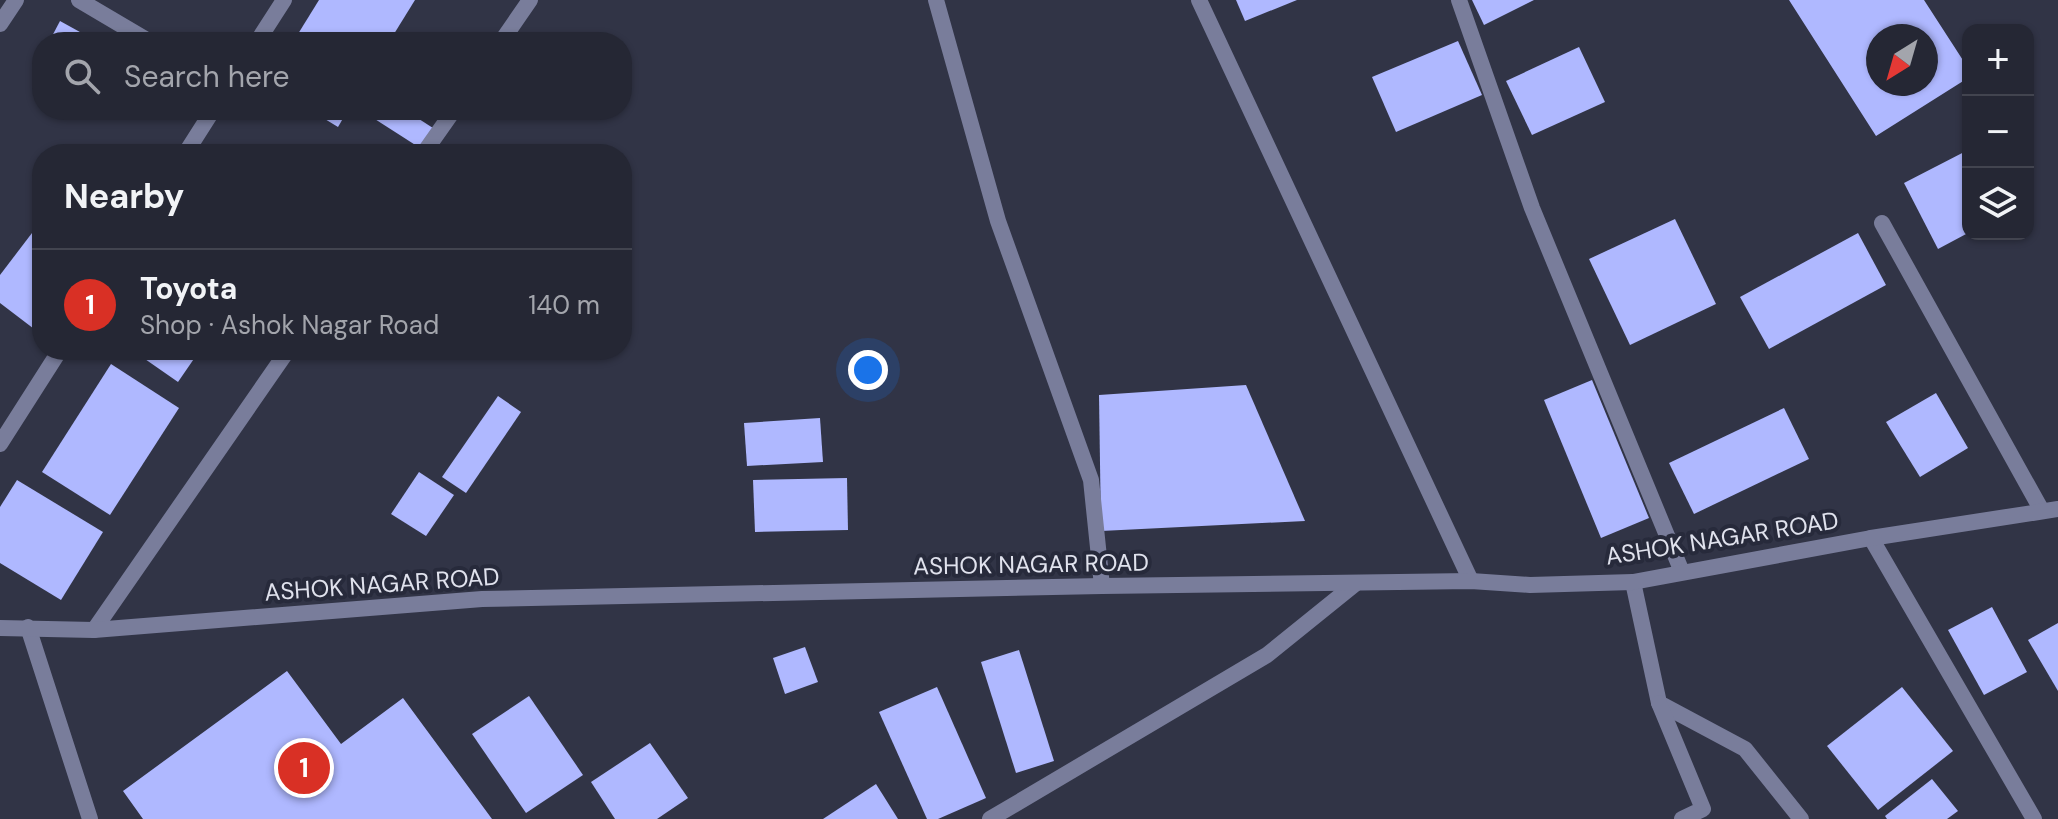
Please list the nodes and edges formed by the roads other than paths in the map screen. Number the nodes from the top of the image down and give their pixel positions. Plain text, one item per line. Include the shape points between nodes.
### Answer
1 (16, 0) edge
2 (79, 0) edge
3 (284, 0) edge
4 (530, 0) edge
5 (936, 0) edge
6 (1199, 0) edge
7 (1459, 0) edge
8 (0, 24) edge
9 (133, 32) edge
10 (263, 32) edge
11 (508, 32) edge
12 (207, 120) edge
13 (447, 120) edge
14 (191, 144) edge
15 (430, 144) edge
16 (1882, 223) dead end
17 (54, 360) edge
18 (281, 360) edge
19 (0, 444) edge
20 (2050, 510) edge
21 (1871, 538) junction
22 (1682, 572) junction
23 (1471, 581) junction
24 (1633, 582) junction
25 (1355, 584) junction
26 (1102, 586) junction
27 (28, 627) junction
28 (0, 628) edge
29 (94, 630) junction
30 (1659, 703) junction
31 (90, 819) edge
32 (990, 819) edge
33 (1682, 819) edge
34 (1801, 819) edge
35 (2034, 819) edge

1 - 8 street
2 - 9 street
3 - 10 street
4 - 11 street
5 - 26 street via 998,221 1091,480
6 - 23 street
7 - 22 street via 1532,208
12 - 14 street
13 - 15 street
16 - 20 street
17 - 19 street
18 - 29 street
20 - 21 street, ASHOK NAGAR ROAD
21 - 22 street, ASHOK NAGAR ROAD
21 - 35 street
22 - 24 street, ASHOK NAGAR ROAD
23 - 24 street, ASHOK NAGAR ROAD
23 - 25 street, ASHOK NAGAR ROAD
24 - 30 street
25 - 26 street, ASHOK NAGAR ROAD
25 - 32 street via 1267,655
26 - 29 street, ASHOK NAGAR ROAD via 482,599
27 - 28 street, ASHOK NAGAR ROAD
27 - 29 street, ASHOK NAGAR ROAD
27 - 31 street
30 - 33 street via 1703,809
30 - 34 street via 1745,749

